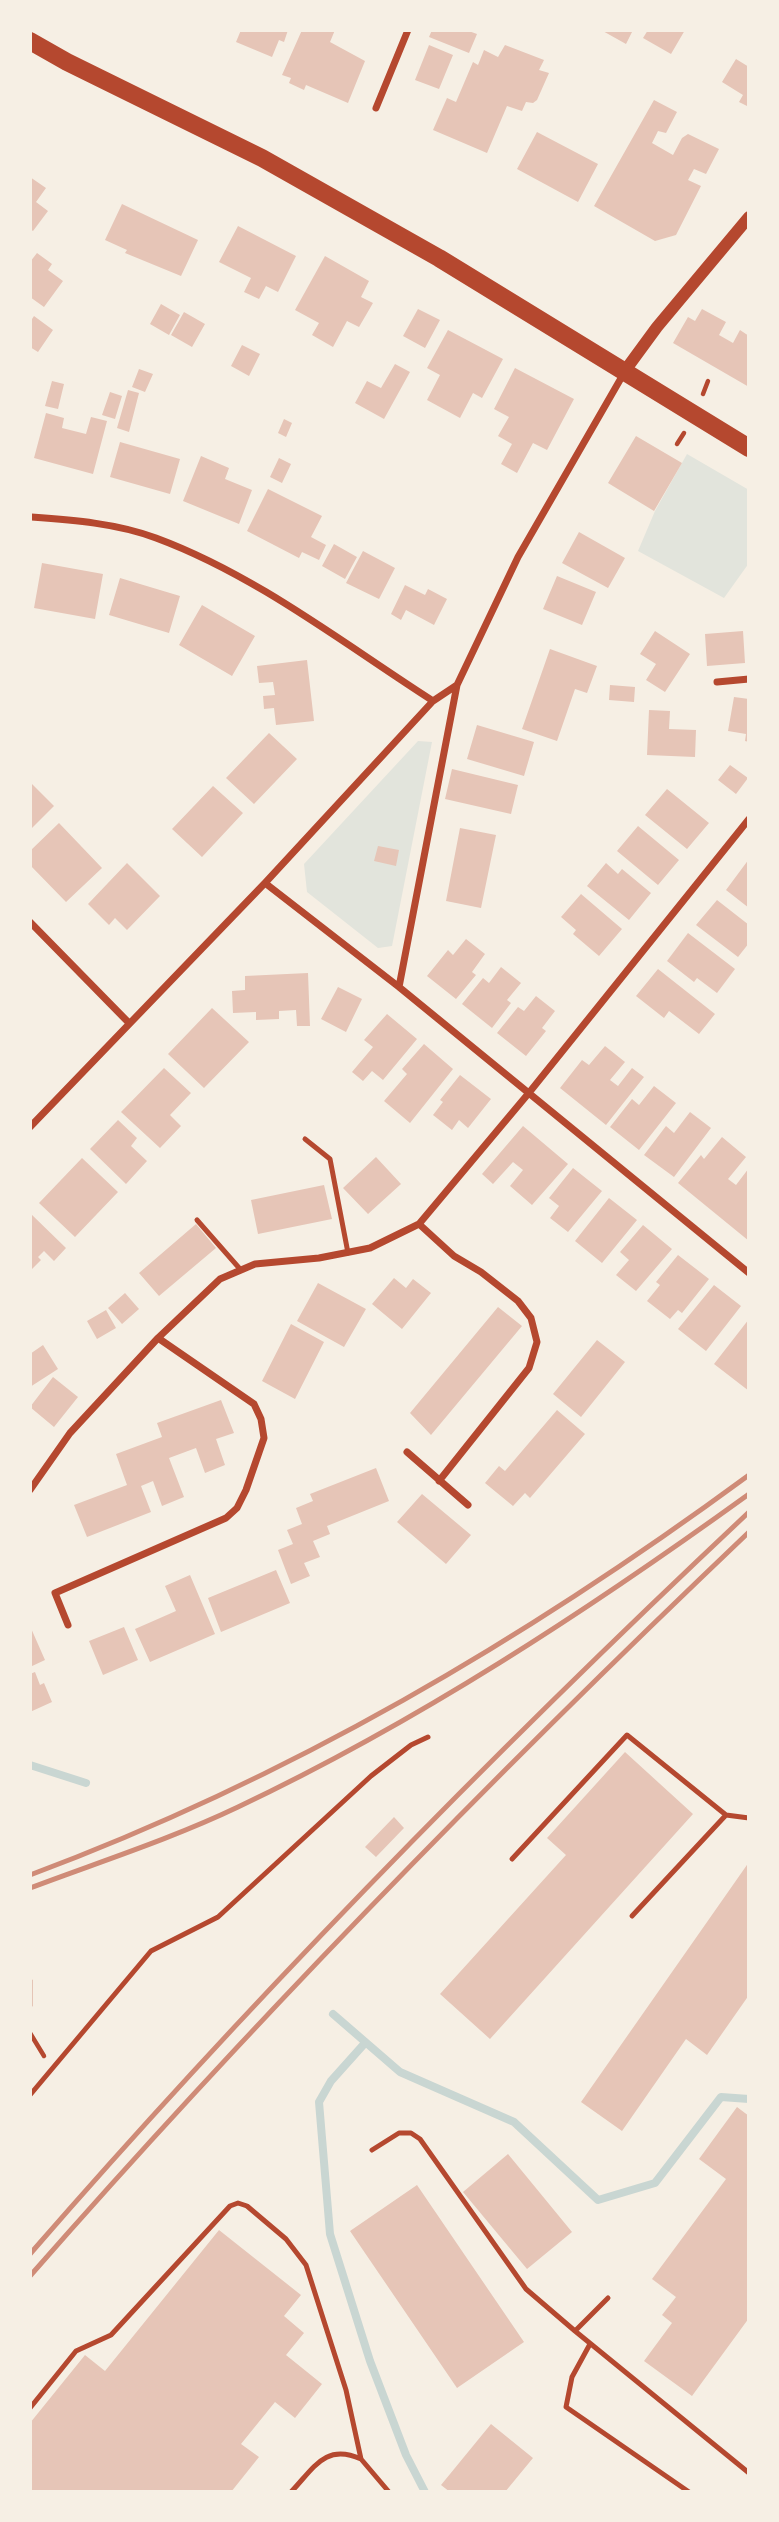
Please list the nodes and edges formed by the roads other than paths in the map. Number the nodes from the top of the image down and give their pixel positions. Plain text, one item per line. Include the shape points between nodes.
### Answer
1 (408, 30) edge
2 (30, 41) edge
3 (376, 108) dead end
4 (749, 217) edge
5 (624, 372) junction
6 (749, 448) edge
7 (30, 517) edge
8 (749, 679) edge
9 (717, 682) dead end
10 (457, 685) junction
11 (433, 701) junction
12 (749, 819) edge
13 (265, 883) junction
14 (30, 922) edge
15 (399, 987) junction
16 (129, 1023) junction
17 (528, 1094) junction
18 (30, 1127) edge
19 (305, 1139) dead end
20 (197, 1220) dead end
21 (419, 1224) junction
22 (348, 1253) junction
23 (240, 1269) junction
24 (749, 1273) edge
25 (158, 1338) junction
26 (407, 1452) dead end
27 (439, 1481) junction
28 (30, 1490) edge
29 (468, 1505) dead end
30 (68, 1625) dead end
31 (428, 1737) dead end
32 (726, 1815) junction
33 (749, 1818) edge
34 (512, 1859) dead end
35 (632, 1916) dead end
36 (30, 2095) edge
37 (372, 2150) dead end
38 (608, 2298) dead end
39 (575, 2331) junction
40 (590, 2344) junction
41 (30, 2408) edge
42 (361, 2459) junction
43 (749, 2473) edge
44 (291, 2492) edge
45 (389, 2492) edge
46 (689, 2492) edge

1 - 3 street
2 - 5 main road via 262,158 439,258
4 - 5 street
5 - 6 main road
5 - 10 street via 518,557
7 - 11 street via 87,521 154,537 226,568
8 - 9 street
10 - 11 street
10 - 15 street
11 - 13 street
12 - 17 street
13 - 15 street
13 - 16 street
14 - 16 street
15 - 17 street
16 - 18 street
17 - 21 street
17 - 24 street
19 - 22 lane via 330,1159
20 - 23 lane
21 - 22 street via 370,1248
21 - 27 street via 454,1256 518,1301 531,1318 537,1342 529,1368
22 - 23 street
23 - 25 street via 220,1279
25 - 28 street via 69,1433
25 - 30 street via 254,1404 264,1438 246,1490 226,1518 55,1593
26 - 27 street
27 - 29 street
31 - 36 lane via 371,1776 218,1917 150,1951
32 - 33 lane
32 - 34 lane via 627,1735
32 - 35 lane
37 - 39 lane via 399,2133 420,2139 526,2289
38 - 39 lane
39 - 40 lane
40 - 43 lane
40 - 46 lane via 572,2377 566,2407
41 - 42 lane via 76,2351 111,2335 237,2203 247,2206 285,2239 306,2265 346,2390
42 - 44 lane via 344,2452 327,2454
42 - 45 lane

